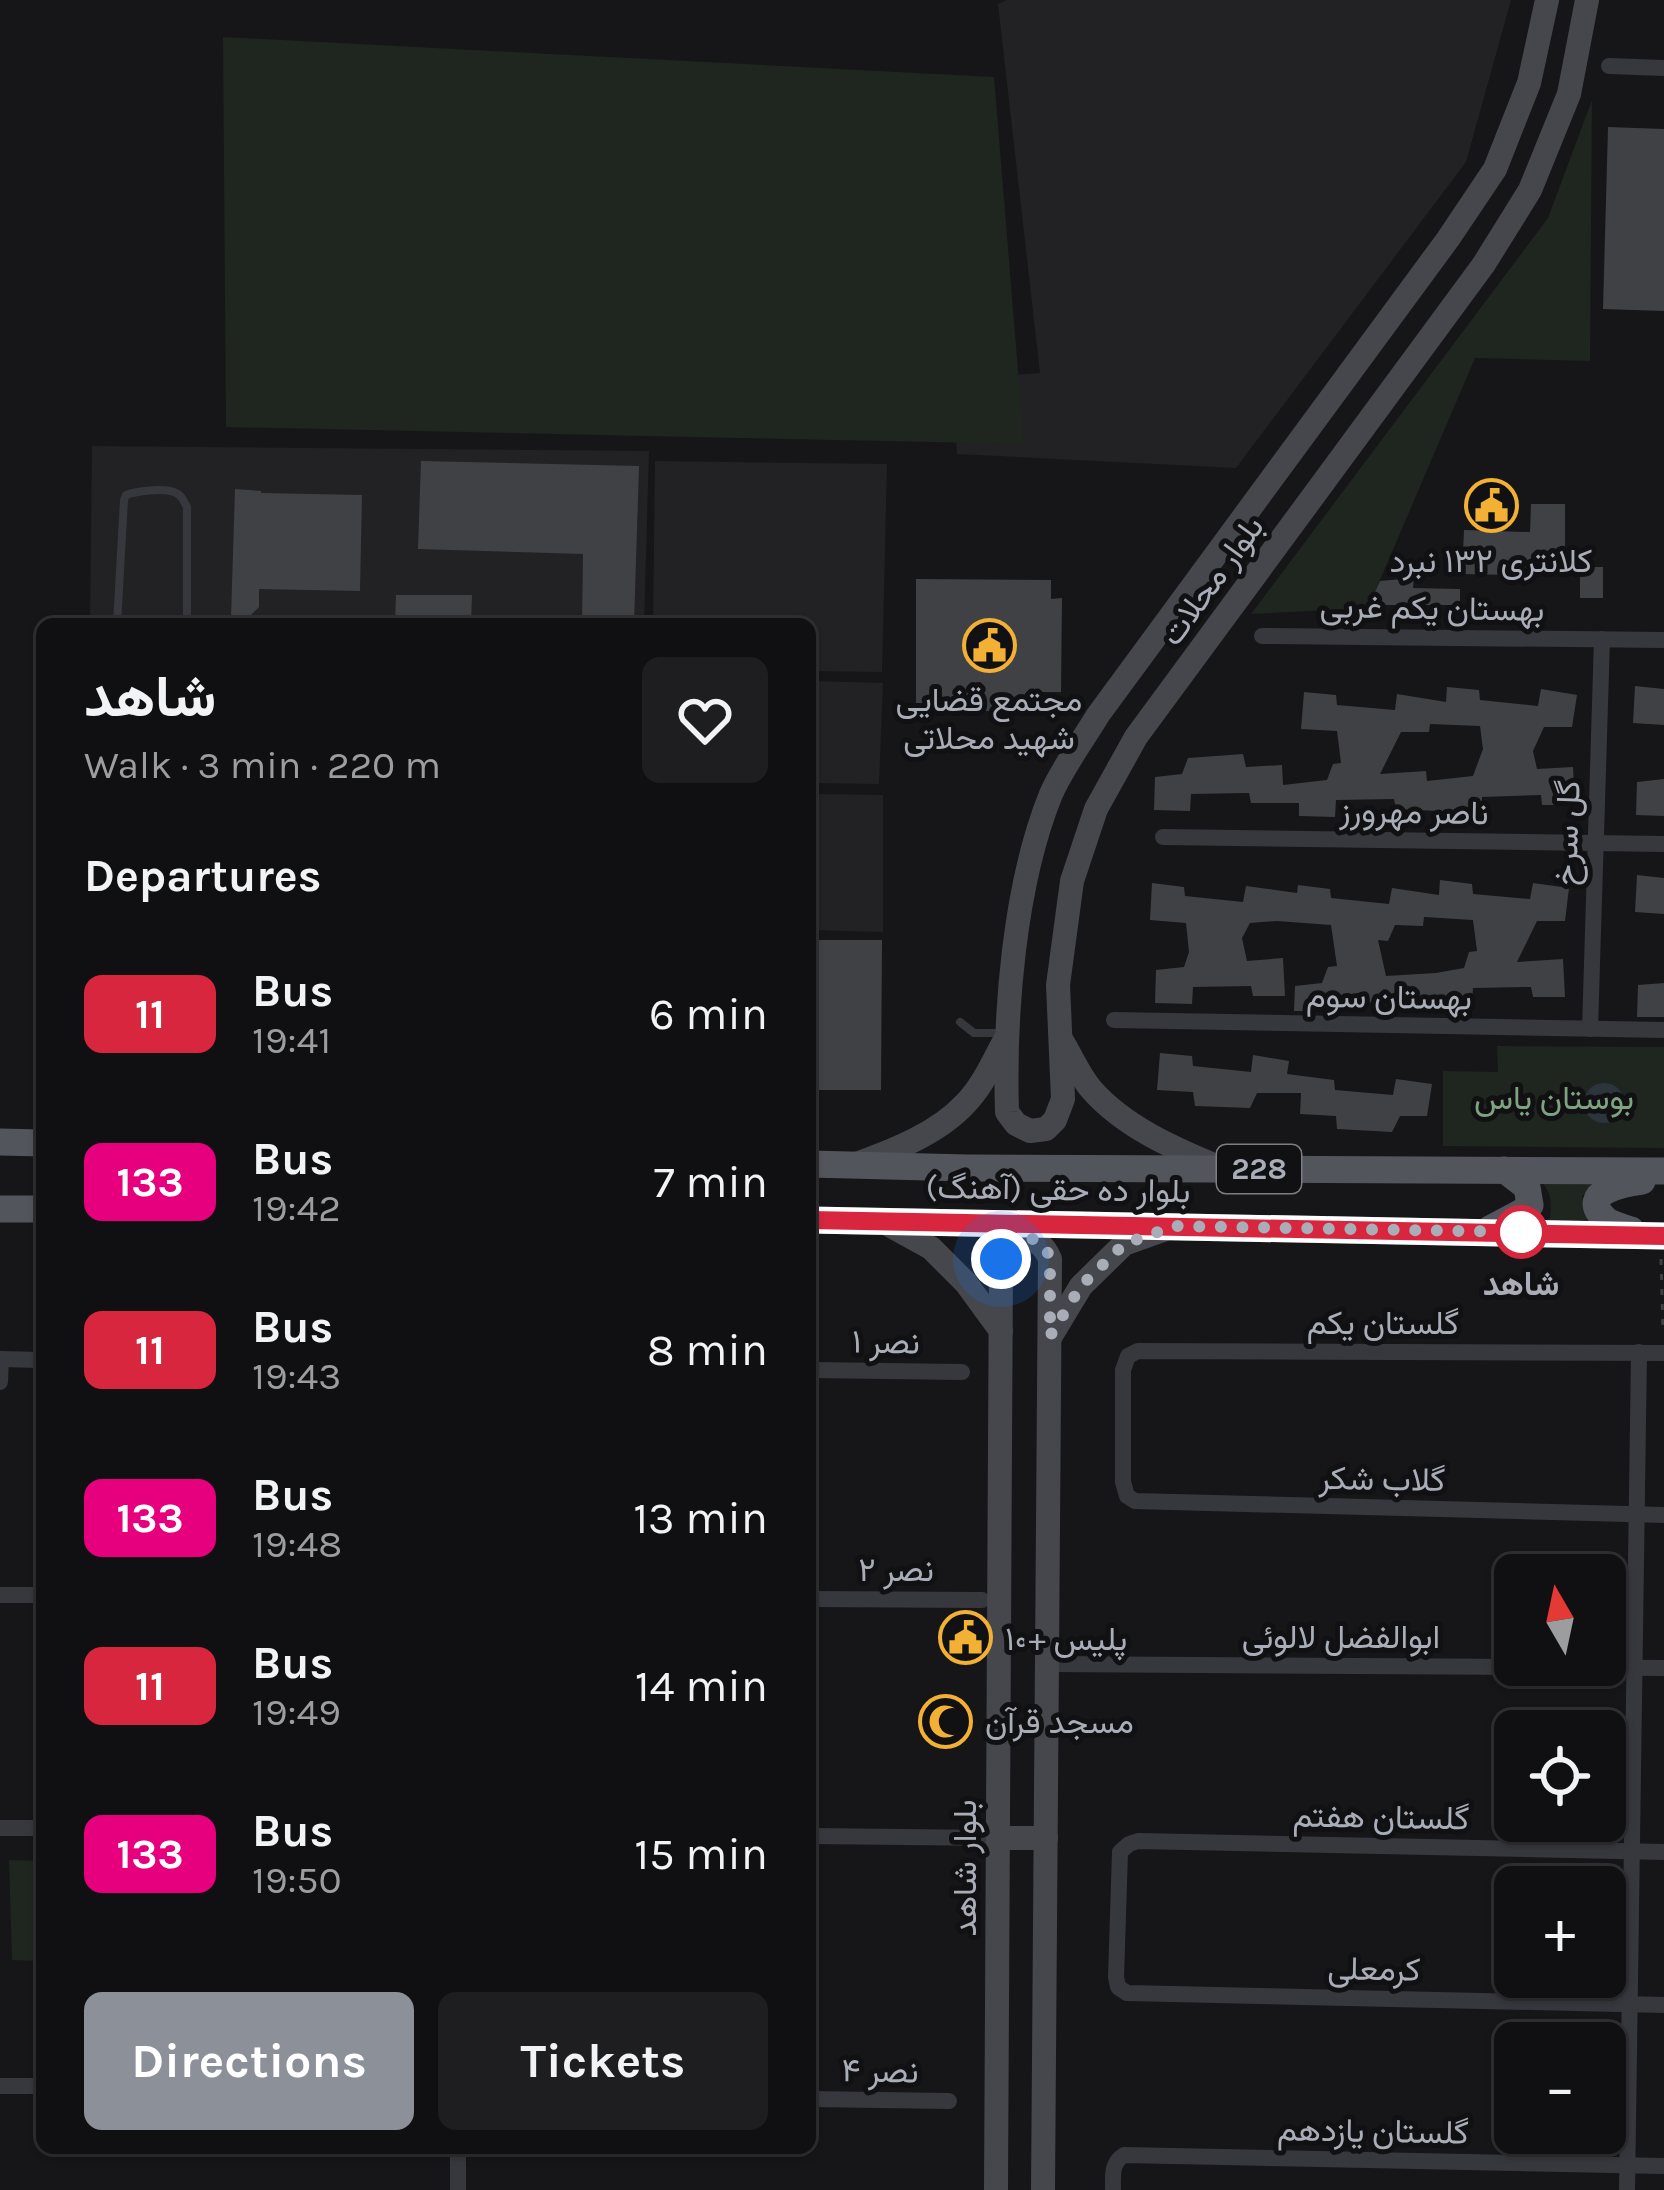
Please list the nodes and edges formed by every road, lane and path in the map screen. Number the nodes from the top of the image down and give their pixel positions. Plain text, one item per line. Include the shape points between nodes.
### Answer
1 (1547, 0) edge
2 (1587, 0) edge
3 (1609, 67) dead end
4 (1664, 68) edge
5 (117, 618) edge
6 (187, 618) edge
7 (1262, 635) dead end
8 (1602, 638) junction
9 (1664, 640) edge
10 (1163, 837) dead end
11 (1596, 844) junction
12 (1664, 844) edge
13 (1114, 1021) dead end
14 (960, 1022) dead end
15 (1590, 1030) junction
16 (1664, 1030) edge
17 (1010, 1033) junction
18 (1058, 1034) junction
19 (0, 1142) edge
20 (36, 1143) edge
21 (816, 1164) edge
22 (854, 1165) junction
23 (1223, 1169) junction
24 (1504, 1170) junction
25 (1664, 1175) edge
26 (0, 1208) edge
27 (36, 1209) edge
28 (816, 1220) edge
29 (882, 1221) junction
30 (1175, 1226) junction
31 (1486, 1231) junction
32 (1658, 1236) edge
33 (1001, 1331) junction
34 (1050, 1336) junction
35 (1639, 1352) junction
36 (1664, 1353) edge
37 (0, 1359) edge
38 (36, 1360) edge
39 (816, 1370) edge
40 (962, 1372) dead end
41 (0, 1382) edge
42 (1126, 1496) joint
43 (1637, 1514) junction
44 (1664, 1515) edge
45 (0, 1594) edge
46 (36, 1595) edge
47 (816, 1599) edge
48 (982, 1600) dead end
49 (1047, 1664) junction
50 (1634, 1668) junction
51 (1664, 1668) edge
52 (0, 1828) edge
53 (36, 1828) edge
54 (816, 1836) edge
55 (998, 1838) junction
56 (1046, 1838) junction
57 (1632, 1852) junction
58 (1664, 1852) edge
59 (1118, 1987) joint
60 (1630, 2004) junction
61 (1664, 2005) edge
62 (0, 2086) edge
63 (36, 2086) edge
64 (816, 2099) edge
65 (950, 2101) dead end
66 (458, 2154) edge
67 (1627, 2165) junction
68 (1664, 2166) edge
69 (458, 2190) edge
70 (996, 2190) edge
71 (1043, 2190) edge
72 (1112, 2190) edge
73 (1627, 2190) edge

1 - 17 main road, بلوار محلات via 1529,83 1495,169 1098,715 1052,792 1026,873
2 - 18 main road, بلوار محلات via 1569,94 1529,190 1484,264 1136,737 1096,809 1072,881
3 - 4 street
5 - 6 lane via 124,500 132,492 173,492 187,507
7 - 8 street, بهستان یکم غربی
8 - 9 street, بهستان یکم غربی
8 - 11 street, گل سرخ
10 - 11 street, ناصر مهرورز
11 - 12 street, ناصر مهرورز
11 - 15 street, گل سرخ
13 - 15 street, بهستان سوم
14 - 17 lane via 974,1033
15 - 16 street, بهستان سوم
17 - 18 main road, بلوار محلات via 1007,1112 1030,1131 1046,1129 1063,1099
17 - 22 main road, بلوار محلات via 964,1106 908,1144
18 - 23 main road via 1090,1088 1130,1122
19 - 20 main road
21 - 22 main road, بلوار ده حقی (آهنگ) / 228
22 - 23 main road, بلوار ده حقی (آهنگ) / 228
23 - 24 main road, بلوار ده حقی (آهنگ) / 228
24 - 25 main road, بلوار ده حقی (آهنگ) / 228
24 - 31 main road via 1527,1187 1530,1205
25 - 32 main road via 1616,1184 1598,1200 1605,1220
26 - 27 main road
28 - 29 main road, بلوار ده حقی (آهنگ) / 228
29 - 30 main road, بلوار ده حقی (آهنگ) / 228
29 - 33 main road via 931,1247
30 - 31 main road, بلوار ده حقی (آهنگ) / 228
30 - 34 main road via 1124,1244 1081,1286
31 - 32 main road, بلوار ده حقی (آهنگ) / 228
32 - 36 path
33 - 34 main road, بلوار شاهد via 1004,1246 1026,1238 1050,1259
33 - 55 main road, بلوار شاهد
34 - 49 main road
35 - 36 street, گلستان یکم
35 - 42 street, گلستان یکم via 1138,1351 1123,1370
35 - 43 street
37 - 38 street
37 - 41 street
39 - 40 street, نصر ۱
42 - 43 street, گلاب شکر
43 - 44 street, گلاب شکر
43 - 50 street
45 - 46 street
47 - 48 street, نصر ۲
49 - 50 street, ابوالفضل لالوئی
49 - 56 main road
50 - 51 street, ابوالفضل لالوئی
50 - 57 street
52 - 53 street
54 - 55 street
55 - 56 main road
55 - 70 main road, بلوار شاهد
56 - 71 main road
57 - 58 street, گلستان هفتم
57 - 59 street, گلستان هفتم via 1138,1841 1120,1852
57 - 60 street
59 - 60 street, کرمعلی
60 - 61 street, کرمعلی
60 - 67 street
62 - 63 street
64 - 65 street, نصر ۴
66 - 69 street
67 - 68 street, گلستان یازدهم
67 - 72 street, گلستان یازدهم via 1124,2155
67 - 73 street

